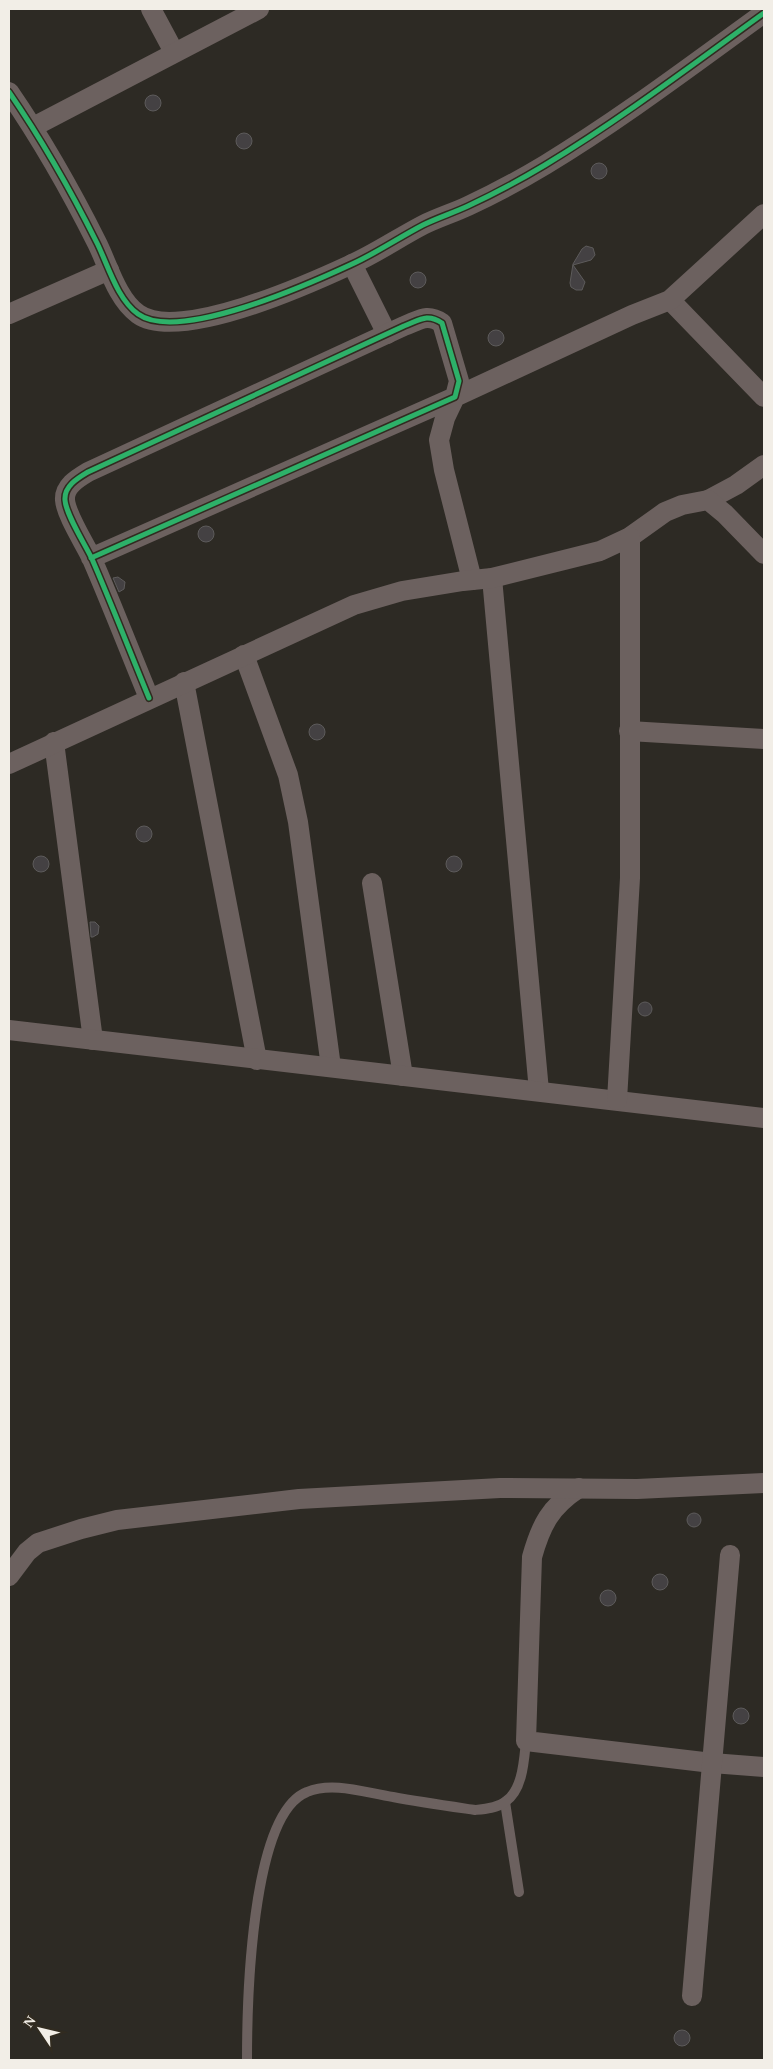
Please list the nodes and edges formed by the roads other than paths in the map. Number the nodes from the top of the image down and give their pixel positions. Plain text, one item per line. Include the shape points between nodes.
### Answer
1 (150, 9) edge
2 (259, 9) edge
3 (764, 13) edge
4 (174, 52) junction
5 (9, 92) edge
6 (33, 127) junction
7 (764, 214) edge
8 (352, 264) junction
9 (109, 270) junction
10 (670, 300) junction
11 (9, 314) edge
12 (387, 334) junction
13 (456, 397) junction
14 (764, 397) edge
15 (764, 465) edge
16 (708, 500) junction
17 (630, 537) junction
18 (764, 554) edge
19 (91, 558) junction
20 (492, 578) junction
21 (472, 580) junction
22 (244, 655) junction
23 (184, 682) junction
24 (149, 698) junction
25 (630, 731) junction
26 (764, 739) edge
27 (54, 742) junction
28 (9, 764) edge
29 (372, 883) dead end
30 (9, 1030) edge
31 (93, 1040) junction
32 (257, 1060) junction
33 (331, 1067) junction
34 (403, 1076) junction
35 (539, 1091) junction
36 (617, 1100) junction
37 (764, 1118) edge
38 (764, 1483) edge
39 (579, 1488) junction
40 (730, 1556) dead end
41 (9, 1576) edge
42 (526, 1741) junction
43 (712, 1763) junction
44 (764, 1767) edge
45 (506, 1802) junction
46 (520, 1892) dead end
47 (692, 1996) dead end
48 (247, 2060) edge

1 - 4 street
2 - 4 street
3 - 8 street via 617,119 543,166
4 - 6 street
5 - 6 street
6 - 9 street
7 - 10 street
8 - 9 street via 260,304 189,320 157,320 138,315
8 - 12 street
9 - 11 street
10 - 13 street
10 - 14 street
12 - 13 street via 428,317 442,323 459,381
12 - 19 street via 72,481 65,501
13 - 19 street
13 - 21 street via 444,418 440,440 444,470
15 - 16 street
16 - 17 street via 665,512
16 - 18 street
17 - 20 street via 600,551
17 - 25 street
19 - 24 street
20 - 21 street
20 - 35 street
21 - 22 street via 402,591 354,605
22 - 23 street
22 - 33 street via 288,775 298,822
23 - 24 street
23 - 32 street
24 - 27 street
25 - 26 street
25 - 36 street via 630,878
27 - 28 street
27 - 31 street
29 - 34 street
30 - 31 street
31 - 32 street
32 - 33 street
33 - 34 street
34 - 35 street
35 - 36 street
36 - 37 street
38 - 39 street via 637,1489
39 - 41 street via 500,1488 299,1498 117,1520 38,1544 27,1552
39 - 42 street via 550,1513 532,1557
40 - 43 street
42 - 43 street
42 - 45 lane via 517,1784
43 - 44 street
43 - 47 street
45 - 46 lane
45 - 48 lane via 475,1810 323,1788 296,1797 275,1833 257,1901 251,1942

